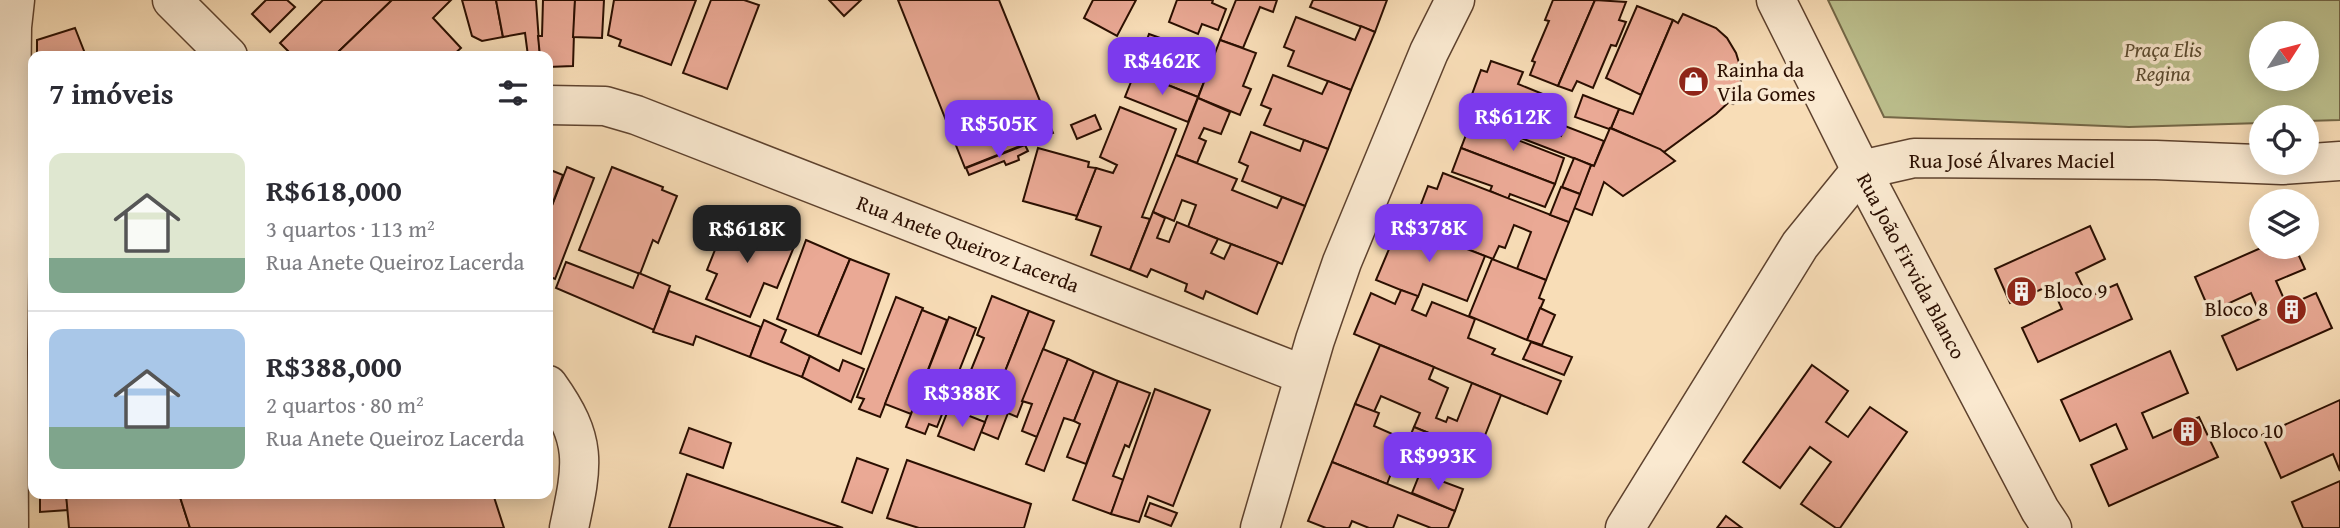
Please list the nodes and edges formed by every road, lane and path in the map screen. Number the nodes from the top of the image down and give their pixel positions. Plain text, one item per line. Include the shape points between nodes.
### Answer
1 (15, 0) edge
2 (172, 0) edge
3 (1455, 0) edge
4 (1776, 0) edge
5 (223, 51) edge
6 (553, 105) edge
7 (2340, 162) edge
8 (1861, 170) junction
9 (1304, 375) junction
10 (553, 393) edge
11 (9, 528) edge
12 (569, 528) edge
13 (1260, 528) edge
14 (1625, 528) edge
15 (2052, 528) edge

1 - 11 street
2 - 5 street
3 - 9 street via 1342,262
4 - 8 street, Rua João Firvida Blanco
6 - 9 street, Rua Anete Queiroz Lacerda via 605,106 636,115
7 - 8 street, Rua José Álvares Maciel via 2282,165 1914,158
8 - 14 street via 1800,245
8 - 15 street, Rua João Firvida Blanco
9 - 13 street
10 - 12 street via 572,423 581,459

